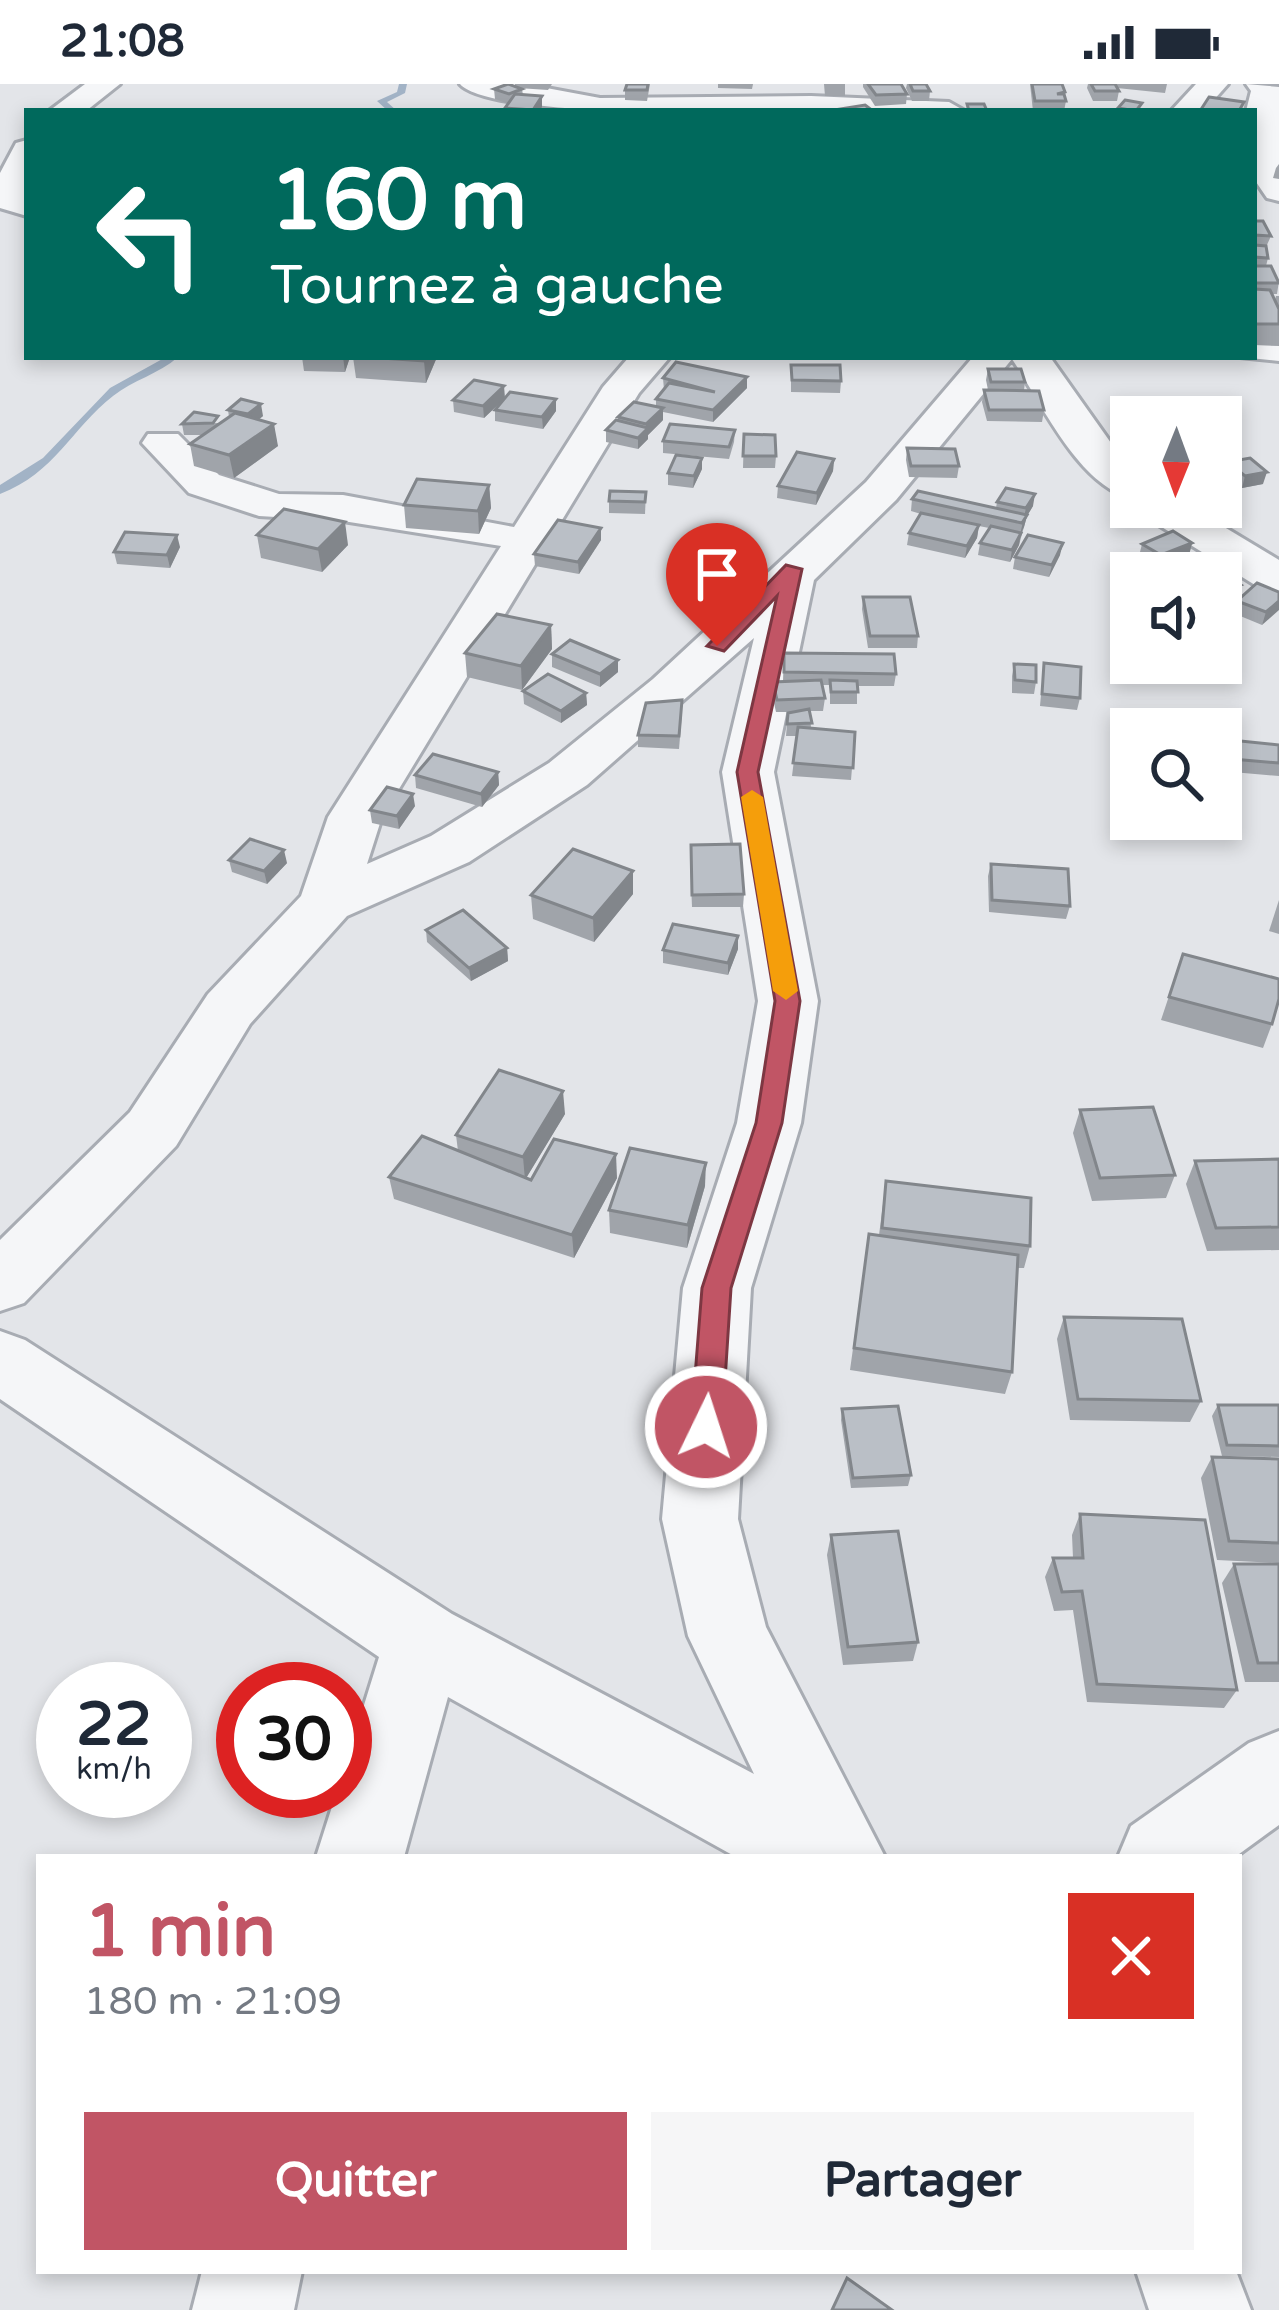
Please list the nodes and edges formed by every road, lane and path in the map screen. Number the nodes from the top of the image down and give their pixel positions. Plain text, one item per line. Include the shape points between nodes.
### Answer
1 (105, 84) edge
2 (475, 84) edge
3 (1213, 84) edge
4 (1269, 89) edge
5 (598, 101) edge
6 (69, 108) edge
7 (880, 108) edge
8 (1190, 108) edge
9 (24, 157) edge
10 (1279, 191) edge
11 (24, 205) edge
12 (647, 360) edge
13 (991, 360) edge
14 (1032, 360) edge
15 (163, 443) dead end
16 (1110, 465) edge
17 (1194, 528) edge
18 (527, 540) junction
19 (793, 569) junction
20 (1279, 580) edge
21 (327, 903) junction
22 (0, 1283) edge
23 (0, 1361) edge
24 (424, 1641) junction
25 (1279, 1773) edge
26 (361, 1854) edge
27 (816, 1854) edge
28 (839, 1854) edge
29 (1166, 1854) edge
30 (251, 2274) edge
31 (1187, 2274) edge
32 (242, 2310) edge
33 (1201, 2310) edge

1 - 6 street
2 - 5 street
3 - 8 street
4 - 10 street via 1257,118
5 - 7 street
9 - 11 street via 8,194
12 - 18 street
13 - 19 street via 881,491
14 - 16 street
15 - 18 street via 204,484 275,507 344,508
17 - 20 street
18 - 21 street via 355,817
19 - 21 street via 671,690 568,774 450,849
19 - 28 street via 748,772 788,1001 769,1123 717,1288 700,1519 728,1636
21 - 22 street via 229,1009 153,1129
23 - 24 street
24 - 26 street
24 - 27 street
25 - 29 street
30 - 32 street
31 - 33 street

